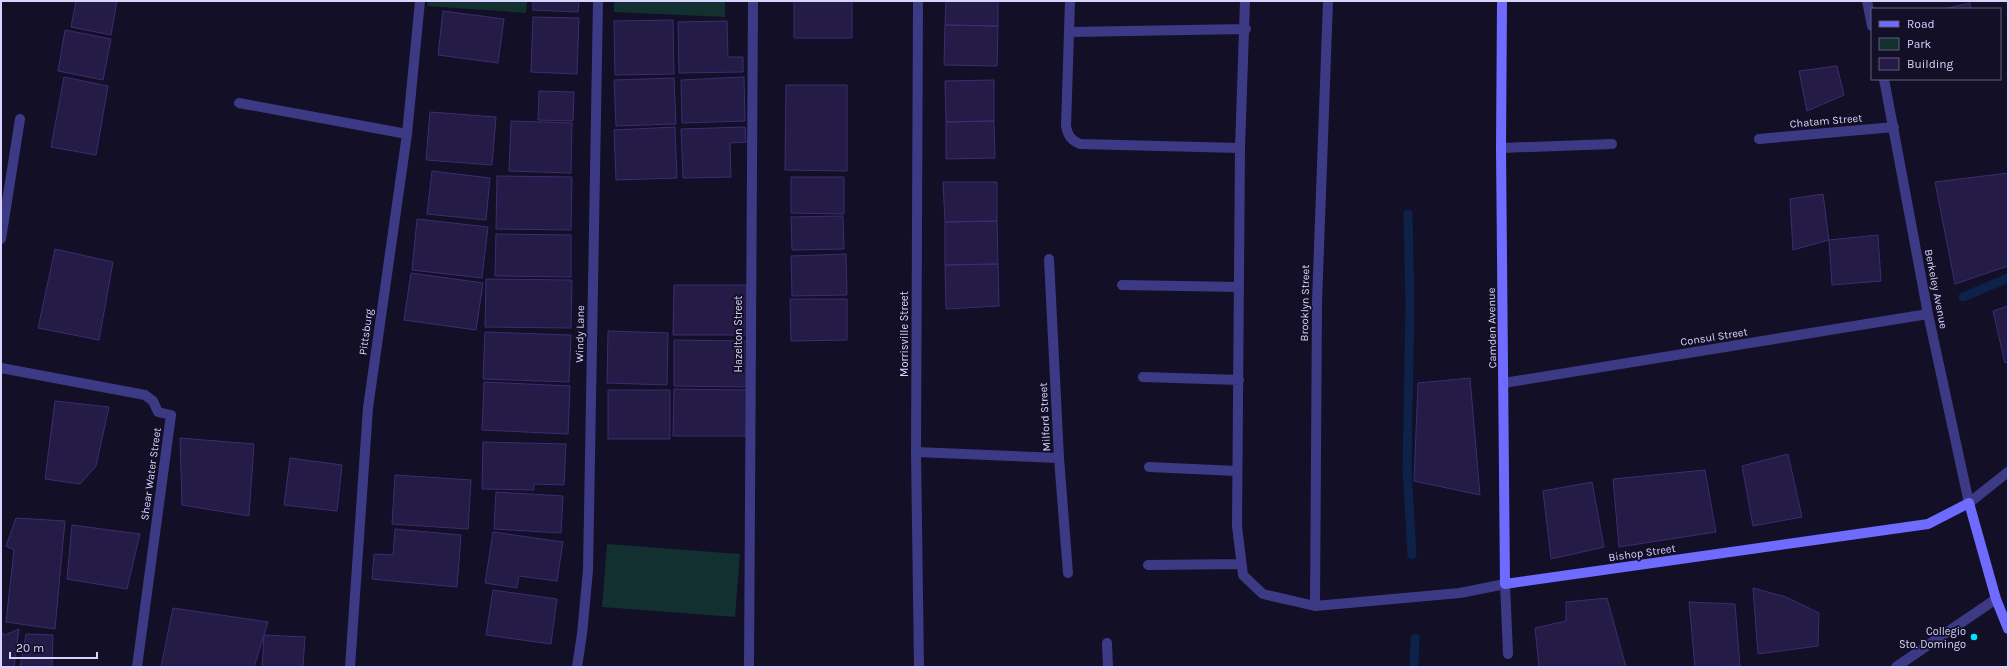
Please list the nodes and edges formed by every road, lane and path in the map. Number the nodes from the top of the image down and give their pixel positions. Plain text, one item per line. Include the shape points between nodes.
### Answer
1 (420, 1) edge
2 (598, 1) edge
3 (753, 1) edge
4 (918, 1) edge
5 (1070, 1) edge
6 (1245, 1) edge
7 (1328, 1) edge
8 (1502, 1) edge
9 (1867, 1) edge
10 (1871, 21) edge
11 (1246, 29) junction
12 (1070, 32) junction
13 (1884, 80) edge
14 (239, 103) dead end
15 (20, 119) dead end
16 (1894, 127) junction
17 (407, 134) junction
18 (1759, 139) dead end
19 (1612, 144) dead end
20 (1240, 148) junction
21 (1501, 148) junction
22 (1, 239) edge
23 (1049, 258) dead end
24 (1122, 285) dead end
25 (1239, 288) junction
26 (1928, 314) junction
27 (1, 368) edge
28 (1143, 377) dead end
29 (1238, 380) junction
30 (1504, 383) junction
31 (916, 452) junction
32 (1059, 458) junction
33 (1149, 467) dead end
34 (1237, 471) junction
35 (2008, 472) edge
36 (1968, 503) junction
37 (1241, 564) junction
38 (1148, 565) dead end
39 (1068, 573) dead end
40 (1505, 584) junction
41 (1996, 600) junction
42 (1314, 606) junction
43 (2008, 629) edge
44 (1107, 643) dead end
45 (1508, 654) dead end
46 (137, 667) edge
47 (350, 667) edge
48 (577, 667) edge
49 (749, 667) edge
50 (919, 667) edge
51 (1108, 667) edge
52 (1896, 667) edge

1 - 17 street, Pittsburg
2 - 48 street, Windy Lane via 588,570
3 - 49 street, Hazelton Street
4 - 31 street, Morrisville Street
5 - 12 street
6 - 11 street, Bishop Street
7 - 42 street, Brooklyn Street via 1317,302
8 - 21 street, Camden Avenue
9 - 10 street
11 - 12 street
11 - 20 street, Bishop Street
12 - 20 street via 1066,126 1072,140 1080,144
13 - 16 street, Berkeley Avenue
14 - 17 street
15 - 22 street
16 - 18 street, Chatam Street
16 - 26 street, Berkeley Avenue
17 - 47 street, Pittsburg via 368,408
19 - 21 street
20 - 25 street, Bishop Street
21 - 30 street, Camden Avenue
23 - 32 street, Milford Street
24 - 25 street
25 - 29 street, Bishop Street
26 - 30 street, Consul Street
26 - 36 street, Berkeley Avenue
27 - 46 street, Shear Water Street via 145,395 153,401 158,412 171,415
28 - 29 street
29 - 34 street, Bishop Street
30 - 40 street, Camden Avenue
31 - 32 street
31 - 50 street, Morrisville Street
32 - 39 street, Milford Street
33 - 34 street
34 - 37 street, Bishop Street via 1237,526
35 - 36 street
36 - 40 street, Bishop Street via 1928,524
36 - 41 street
37 - 38 street
37 - 42 street, Bishop Street via 1243,576 1263,594
40 - 42 street, Bishop Street via 1460,593
40 - 45 street, Camden Avenue
41 - 43 street
41 - 52 street
44 - 51 street

